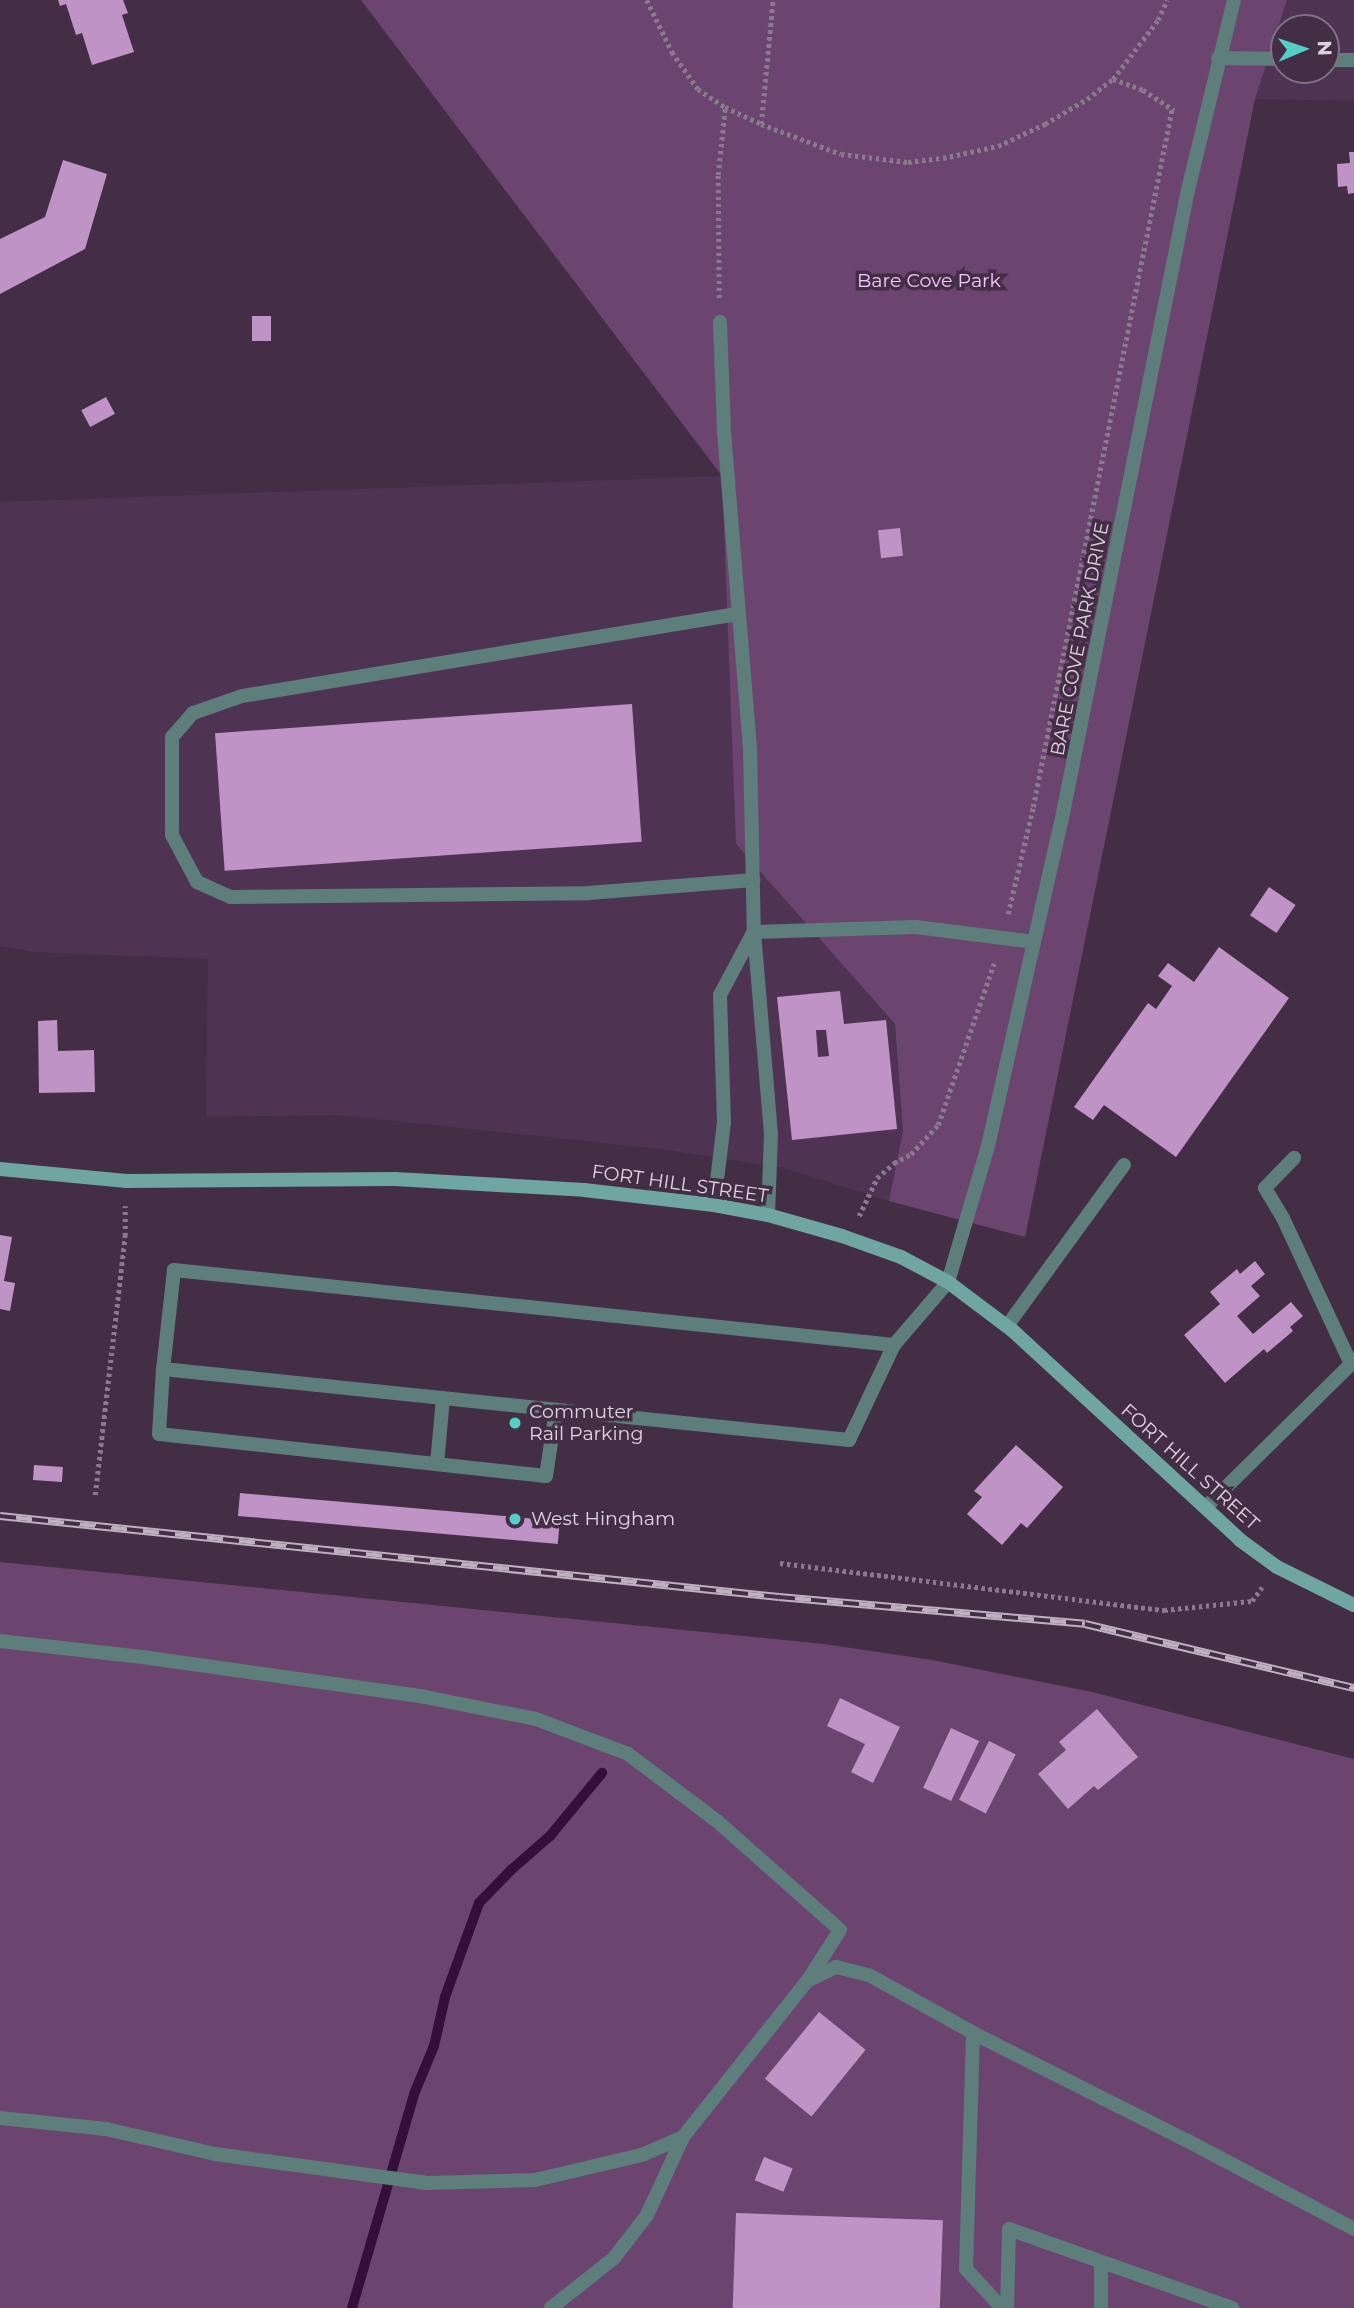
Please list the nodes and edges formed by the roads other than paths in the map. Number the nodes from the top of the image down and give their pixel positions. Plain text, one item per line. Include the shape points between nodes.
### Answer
1 (1234, 0) edge
2 (1218, 58) junction
3 (1270, 60) edge
4 (720, 321) road end
5 (737, 614) junction
6 (753, 880) junction
7 (754, 932) junction
8 (1034, 942) junction
9 (1294, 1158) dead end
10 (1124, 1165) dead end
11 (0, 1169) edge
12 (714, 1205) junction
13 (768, 1215) junction
14 (947, 1282) junction
15 (1007, 1326) junction
16 (894, 1345) junction
17 (163, 1369) junction
18 (443, 1398) junction
19 (556, 1410) junction
20 (437, 1464) junction
21 (1206, 1507) junction
22 (1354, 1605) edge
23 (0, 1641) edge
24 (807, 1981) junction
25 (972, 2033) junction
26 (0, 2118) edge
27 (683, 2137) junction
28 (1354, 2229) edge
29 (1101, 2262) junction
30 (551, 2308) edge
31 (1005, 2308) edge
32 (1101, 2308) edge
33 (1232, 2308) edge

1 - 2 street, BARE COVE PARK DRIVE
2 - 3 street
2 - 8 street, BARE COVE PARK DRIVE via 1162,316 1101,640
4 - 5 street
5 - 6 street via 750,748
5 - 6 street via 242,696 193,713 172,737 172,835 197,881 231,897 588,893
6 - 7 street
7 - 8 street via 916,927
7 - 12 street via 720,995 724,1122
7 - 13 street via 771,1134
8 - 14 street, BARE COVE PARK DRIVE via 988,1146
9 - 21 street via 1265,1188 1351,1364
10 - 15 street
11 - 12 main road, FORT HILL STREET via 126,1181 395,1179 584,1190
12 - 13 main road, FORT HILL STREET
13 - 14 main road, FORT HILL STREET via 901,1257
14 - 15 main road, FORT HILL STREET
14 - 16 street
15 - 21 main road, FORT HILL STREET
16 - 17 street via 174,1270
16 - 19 street via 849,1440
17 - 18 street
17 - 20 street via 159,1434
18 - 19 street
18 - 20 street
19 - 20 street via 546,1476
21 - 22 main road, FORT HILL STREET via 1277,1567
23 - 24 street via 425,1697 536,1718 628,1754 717,1821 840,1930
24 - 25 street via 836,1967 869,1975
24 - 27 street
25 - 28 street
25 - 31 street via 966,2269
26 - 27 street via 106,2129 215,2154 415,2182 535,2179 642,2155
27 - 30 street via 647,2215 614,2258
29 - 31 street via 1009,2229
29 - 32 street
29 - 33 street

